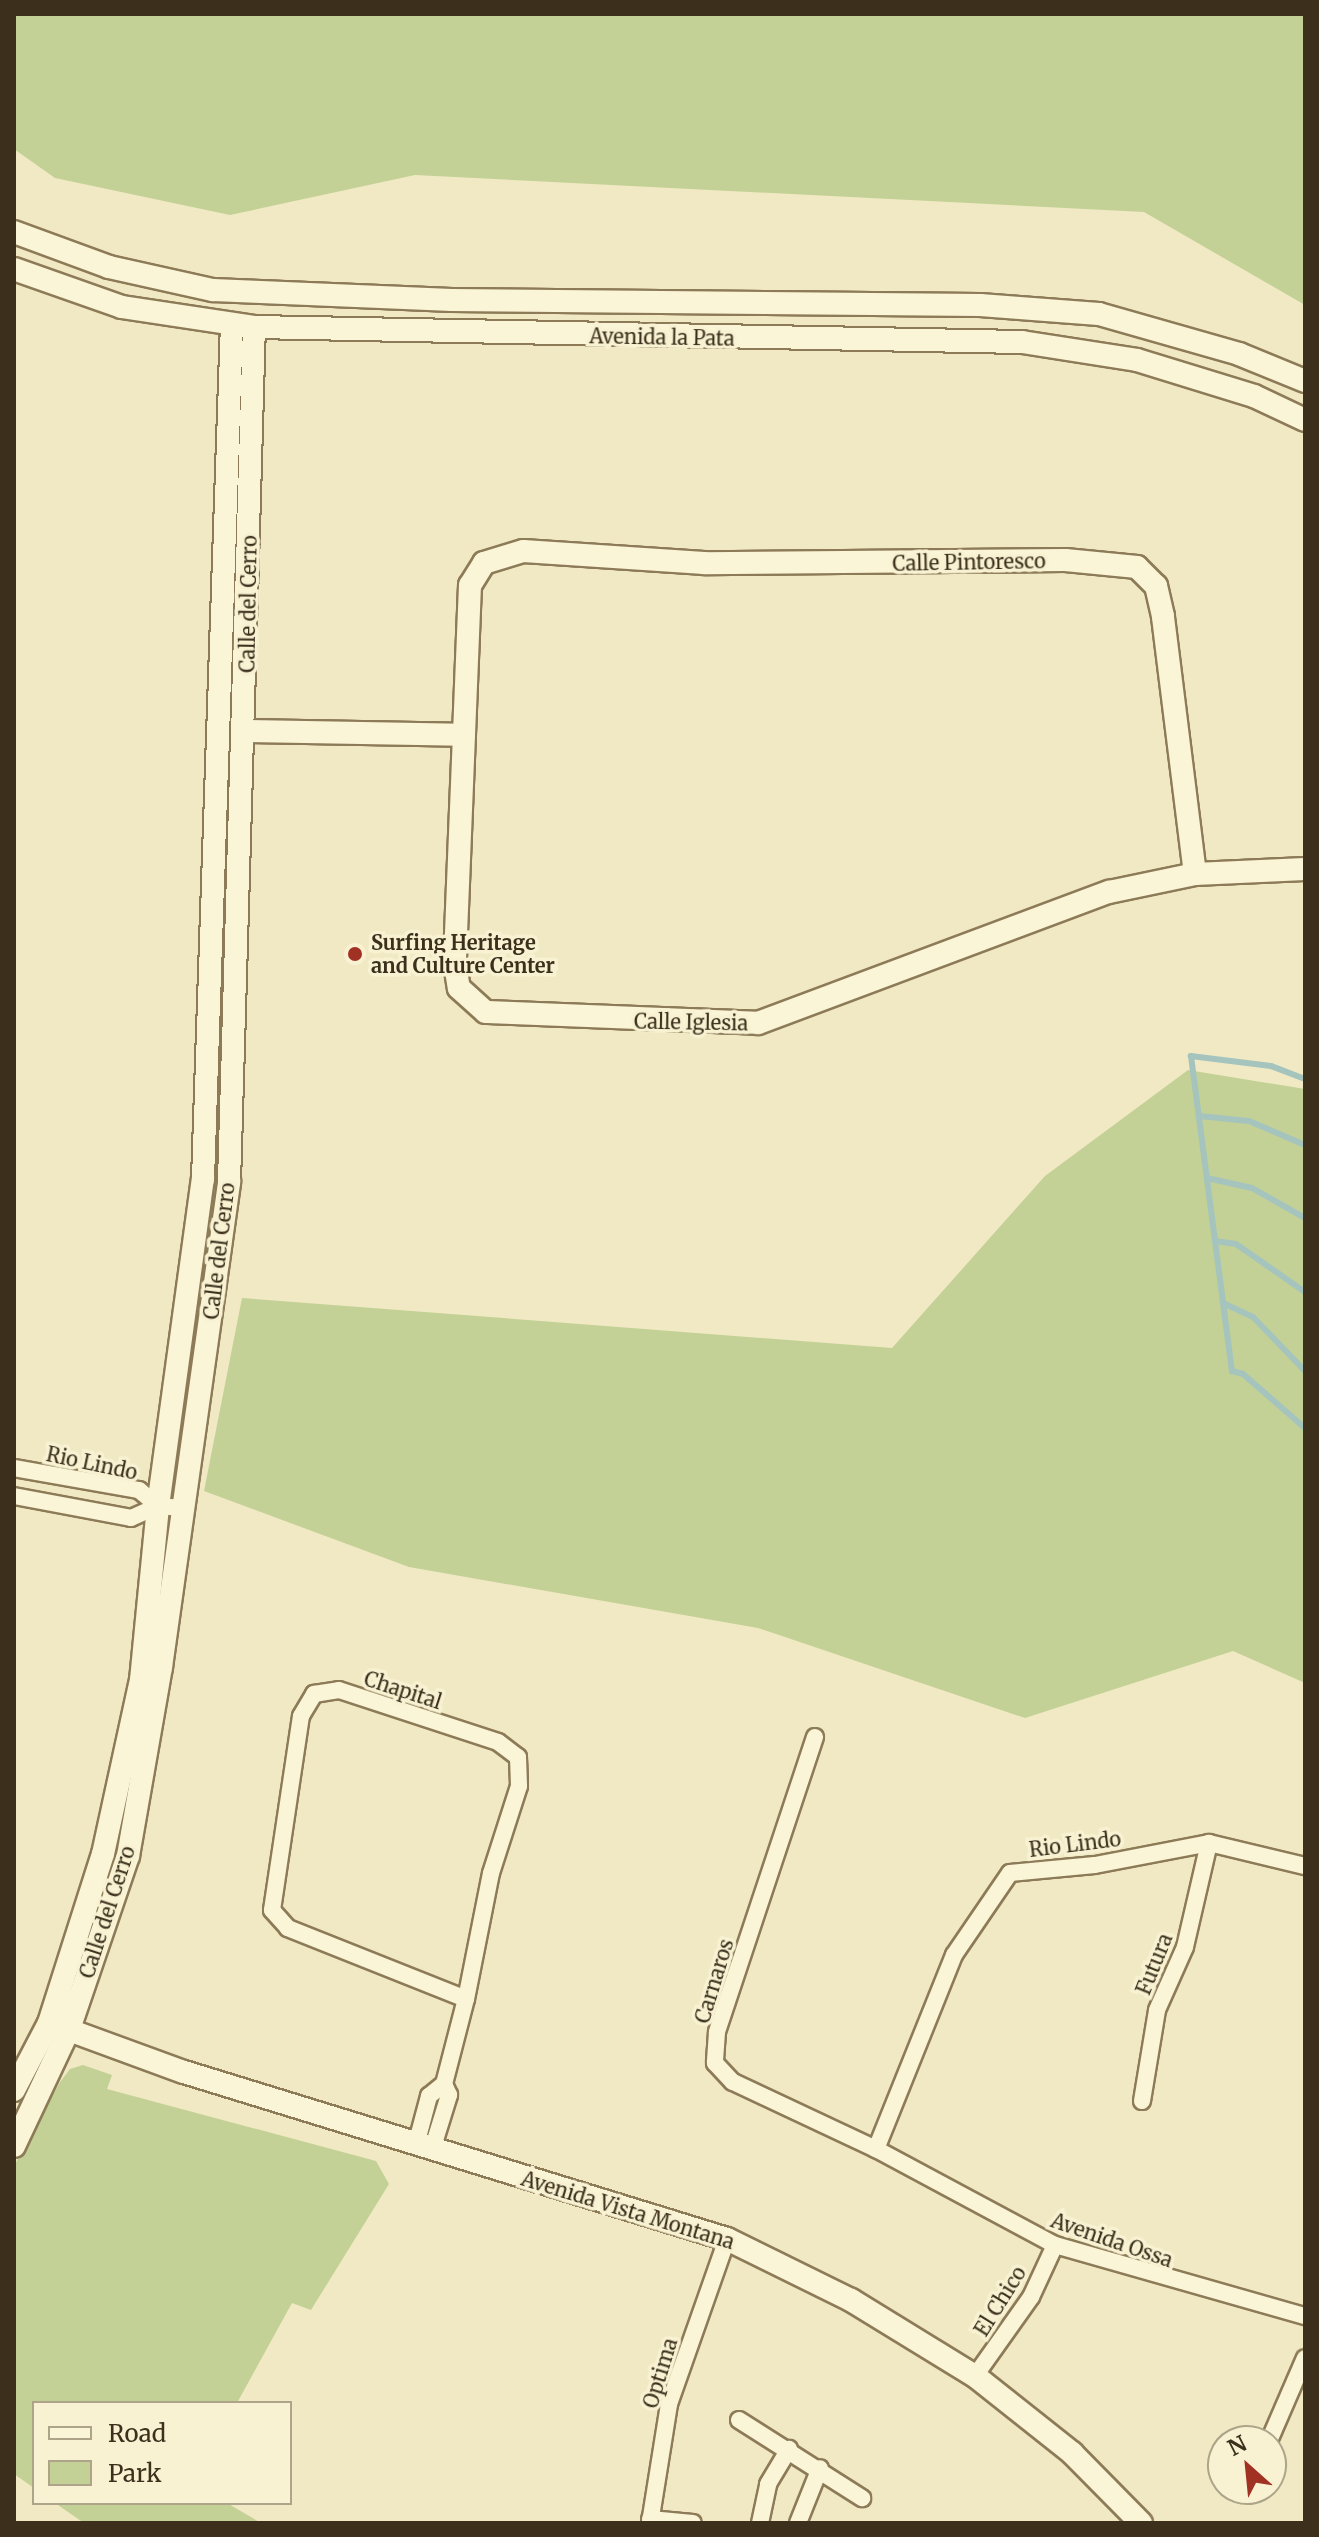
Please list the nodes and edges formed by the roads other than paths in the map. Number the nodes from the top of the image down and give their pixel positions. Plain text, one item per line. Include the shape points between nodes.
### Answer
1 (14, 232) edge
2 (14, 269) edge
3 (213, 290) junction
4 (243, 326) junction
5 (1305, 381) edge
6 (1305, 420) edge
7 (484, 563) joint
8 (245, 731) junction
9 (464, 735) junction
10 (1305, 869) edge
11 (1195, 874) junction
12 (14, 1468) edge
13 (14, 1496) edge
14 (158, 1506) junction
15 (182, 1508) junction
16 (815, 1737) dead end
17 (1209, 1843) junction
18 (1305, 1866) edge
19 (466, 1999) junction
20 (59, 2026) junction
21 (14, 2090) edge
22 (1142, 2101) dead end
23 (14, 2146) edge
24 (424, 2147) junction
25 (876, 2149) junction
26 (727, 2239) junction
27 (1055, 2245) junction
28 (1305, 2316) edge
29 (1305, 2358) edge
30 (975, 2376) junction
31 (739, 2420) dead end
32 (1276, 2425) edge
33 (789, 2449) junction
34 (820, 2468) junction
35 (862, 2498) dead end
36 (650, 2521) edge
37 (693, 2523) edge
38 (760, 2523) edge
39 (798, 2523) edge
40 (1141, 2523) edge

1 - 3 main road, Avenida la Pata via 109,267
2 - 4 main road, Avenida la Pata via 122,307
3 - 4 main road
3 - 5 main road, Avenida la Pata via 452,300 980,305 1099,314 1239,354
4 - 6 main road, Avenida la Pata via 1022,342 1137,360 1254,396
4 - 8 main road, Calle del Cerro
4 - 14 main road, Calle del Cerro via 203,1179
7 - 9 main road, Calle Iglesia via 470,585
7 - 11 main road, Calle Pintoresco via 523,551 704,563 1065,560 1137,567 1156,586 1163,616
8 - 9 main road
8 - 15 main road, Calle del Cerro via 229,1182
9 - 11 main road, Calle Iglesia via 456,977 473,1005 494,1015 758,1023 1054,909
10 - 11 main road, Calle Iglesia
12 - 14 street, Rio Lindo via 139,1490
13 - 14 street, Rio Lindo via 131,1518
14 - 15 street, Rio Lindo
14 - 20 main road, Calle del Cerro via 141,1680
15 - 20 main road, Calle del Cerro via 128,1856
16 - 25 street, Carnaros via 717,2032 715,2063 733,2082
17 - 18 street, Rio Lindo
17 - 22 street, Futura via 1185,1947 1157,2010
17 - 25 street, Rio Lindo via 1095,1865 1010,1873 954,1955
19 - 19 street, Chapital via 491,1873 519,1786 518,1757 498,1742 339,1690 314,1694 301,1716 272,1910 288,1928
19 - 24 street, Chapital via 444,2084 429,2096
20 - 21 main road, Calle del Cerro
20 - 23 main road, Calle del Cerro
20 - 24 main road, Avenida Vista Montana via 184,2072
24 - 26 main road, Avenida Vista Montana
25 - 27 street, Avenida Ossa
26 - 30 main road, Avenida Vista Montana via 851,2300
26 - 36 street, Optima via 669,2404
27 - 28 street, Avenida Ossa
27 - 30 street, El Chico via 1031,2297
29 - 32 street
30 - 40 main road, Avenida Vista Montana via 1072,2453
31 - 33 street
33 - 34 street
33 - 38 street via 768,2484
34 - 35 street
34 - 39 street
36 - 37 street

